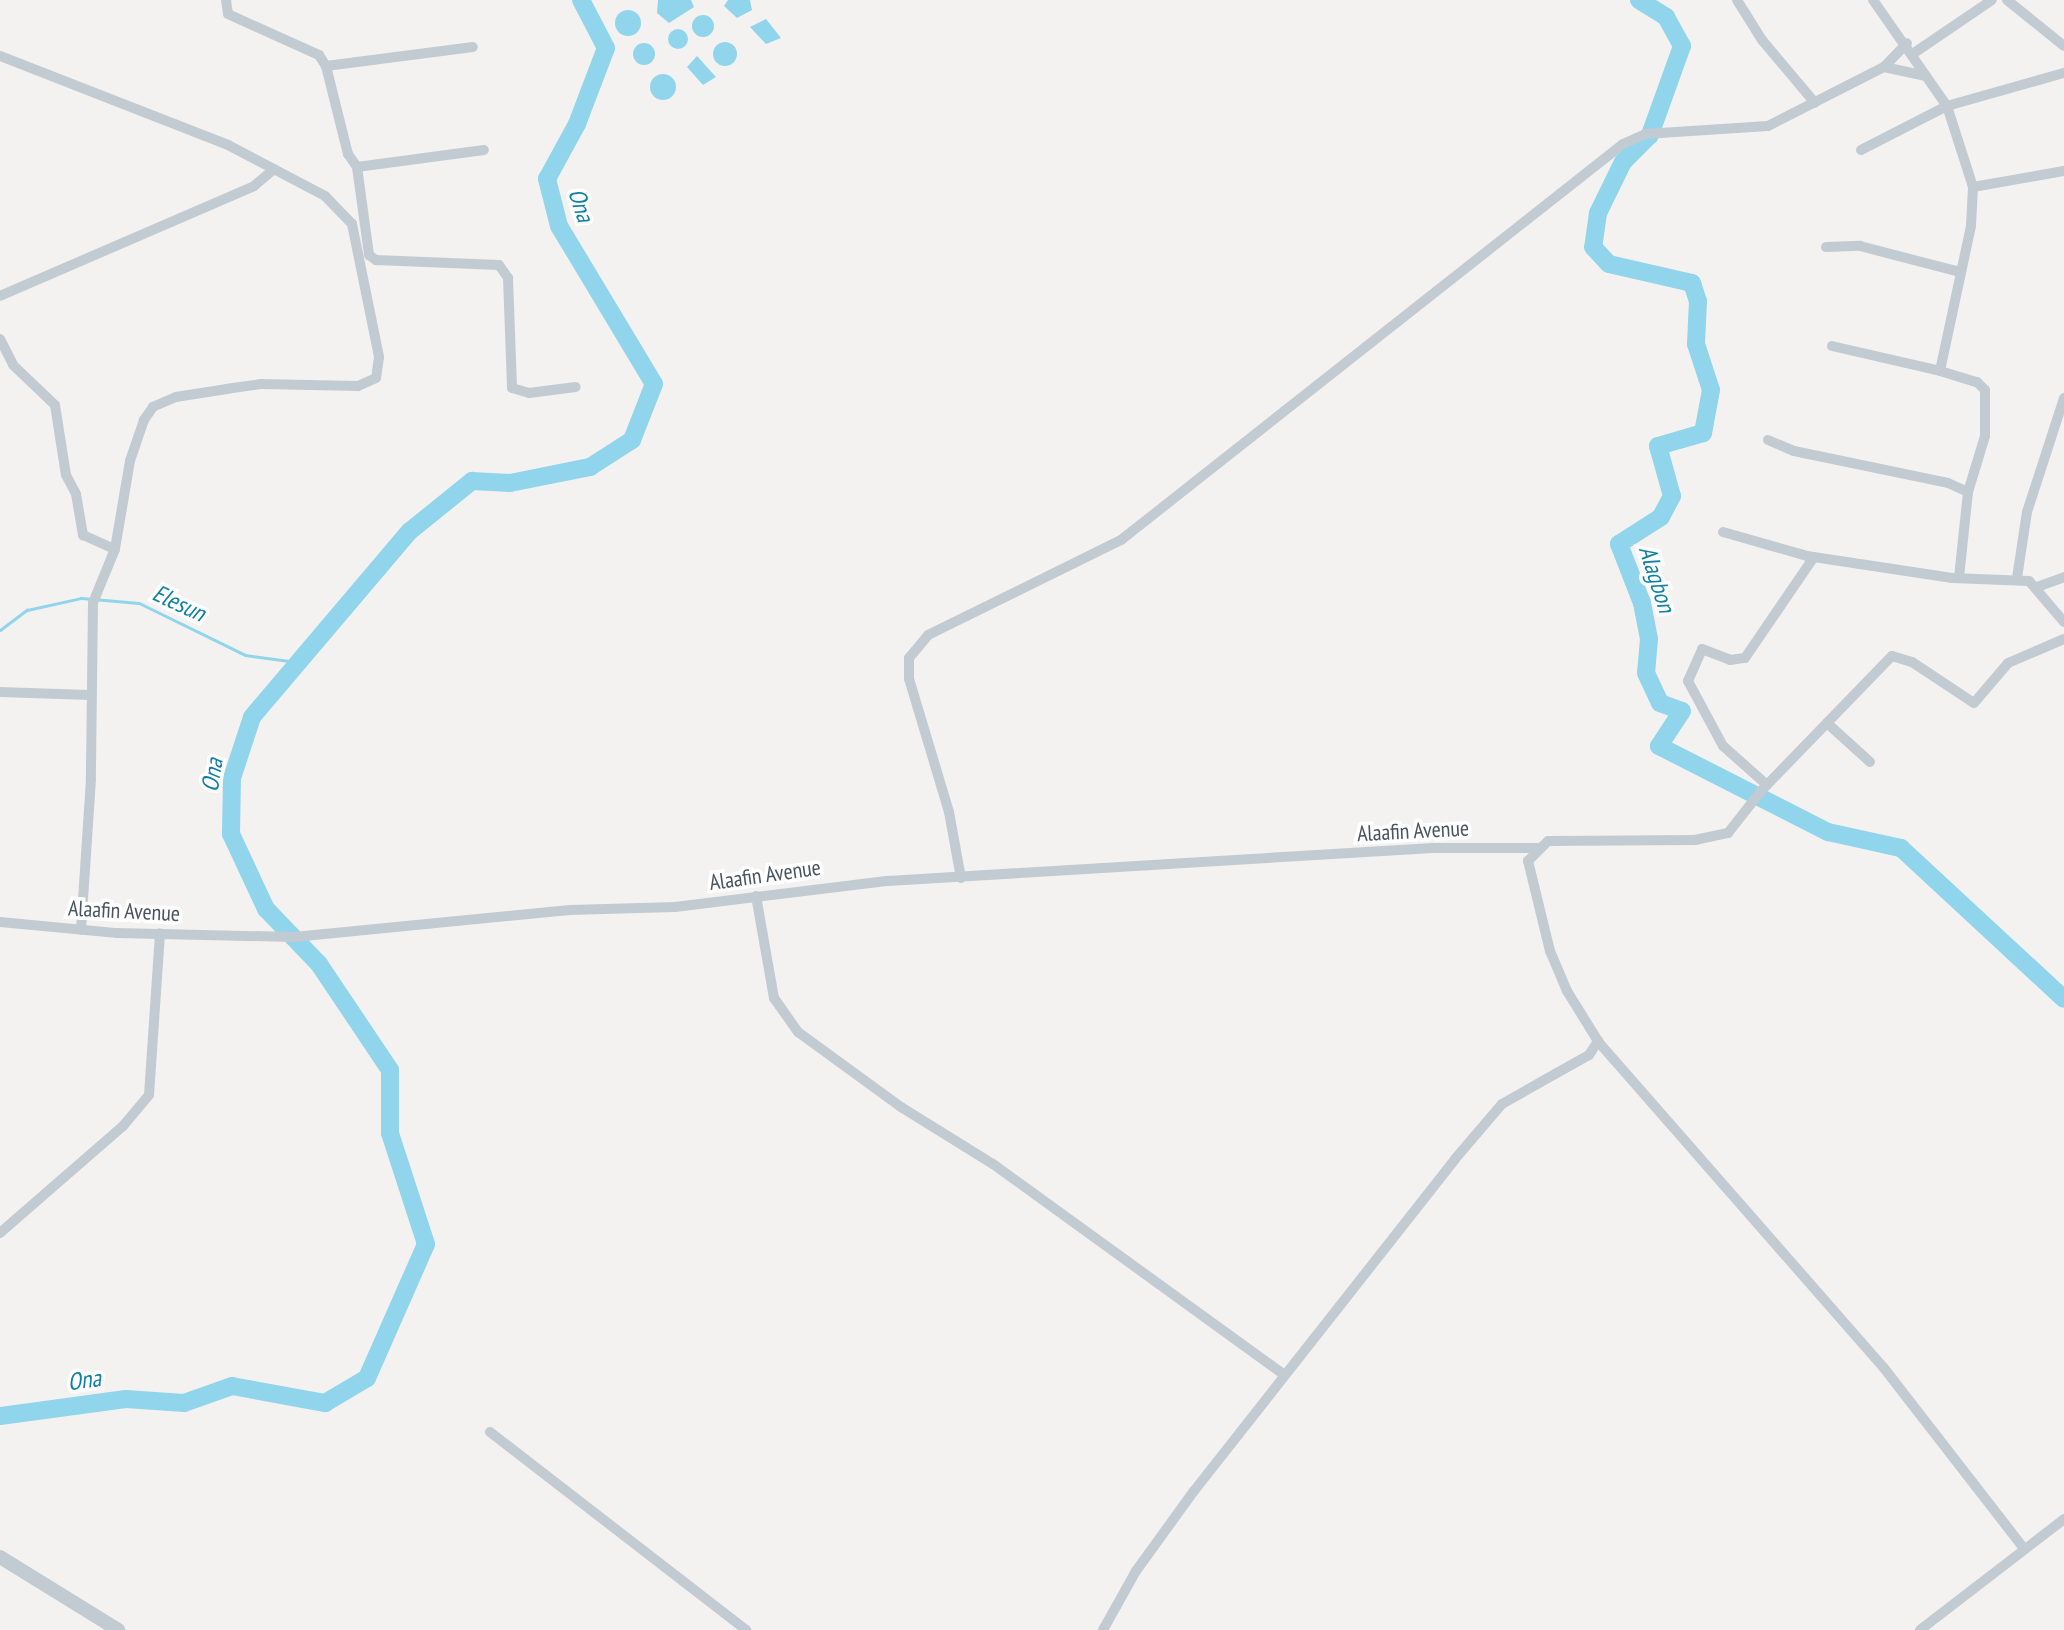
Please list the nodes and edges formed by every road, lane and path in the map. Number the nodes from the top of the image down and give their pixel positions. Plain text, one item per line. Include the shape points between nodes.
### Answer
1 (226, 0) edge
2 (1737, 0) edge
3 (1873, 0) edge
4 (1992, 0) edge
5 (2007, 0) edge
6 (1907, 43) junction
7 (2064, 46) edge
8 (473, 47) dead end
9 (1914, 53) junction
10 (0, 56) edge
11 (326, 66) junction
12 (1884, 67) junction
13 (2064, 73) edge
14 (1926, 76) junction
15 (1815, 103) junction
16 (1947, 106) junction
17 (484, 150) dead end
18 (1861, 150) dead end
19 (357, 167) junction
20 (274, 169) junction
21 (2063, 174) edge
22 (1973, 187) junction
23 (364, 209) junction
24 (345, 217) junction
25 (1826, 247) dead end
26 (1960, 272) junction
27 (0, 296) edge
28 (0, 339) edge
29 (1832, 346) dead end
30 (1940, 371) junction
31 (576, 387) dead end
32 (2064, 398) edge
33 (1768, 440) dead end
34 (1968, 492) junction
35 (1723, 532) dead end
36 (115, 549) junction
37 (1814, 557) junction
38 (2064, 577) edge
39 (1959, 578) junction
40 (2017, 578) junction
41 (2037, 587) junction
42 (2064, 622) edge
43 (2064, 639) edge
44 (0, 692) edge
45 (90, 695) junction
46 (1827, 723) junction
47 (1870, 762) dead end
48 (1764, 788) junction
49 (1537, 848) junction
50 (961, 878) junction
51 (756, 896) junction
52 (0, 922) edge
53 (81, 930) junction
54 (160, 933) junction
55 (1598, 1041) junction
56 (0, 1233) edge
57 (1283, 1374) junction
58 (490, 1432) dead end
59 (2064, 1519) edge
60 (2022, 1546) junction
61 (0, 1557) edge
62 (118, 1630) edge
63 (746, 1630) edge
64 (1103, 1630) edge
65 (1920, 1630) edge

1 - 11 street via 228,14 319,55
2 - 15 street via 1762,40
3 - 6 street
4 - 9 street
5 - 7 street
6 - 9 street
6 - 12 street
8 - 11 street
9 - 14 street
10 - 20 street via 228,145
11 - 19 street via 348,154
12 - 14 street
12 - 15 street
13 - 16 street
14 - 16 street
15 - 50 street via 1768,126 1645,134 1623,144 1121,540 961,617 915,648 908,667 914,705 949,812
16 - 18 street
16 - 22 street
17 - 19 street
19 - 23 street
20 - 24 street via 325,196
20 - 27 street via 254,186
21 - 22 street
22 - 26 street
23 - 24 street
23 - 31 street via 367,250 376,260 495,263 503,268 512,388 529,393
24 - 36 street via 352,224 379,357 376,378 334,389 261,384 176,397 153,407 130,461
25 - 26 street via 1860,246
26 - 30 street
28 - 36 street via 13,365 55,405 83,535
29 - 30 street
30 - 34 street via 1977,382 1985,390 1985,436
32 - 40 street via 2027,512
33 - 34 street via 1794,451 1948,483
34 - 39 street
35 - 37 street
36 - 45 street via 96,597
37 - 39 street
37 - 48 street via 1745,658 1730,660 1702,649 1688,681 1723,746
38 - 41 street
39 - 40 street
40 - 41 street
41 - 42 street
43 - 46 street, Alaafin Avenue via 2008,663 1974,703 1896,655
44 - 45 street
45 - 53 street via 91,779
46 - 47 street
46 - 48 street, Alaafin Avenue
48 - 49 street, Alaafin Avenue via 1728,833 1717,837 1561,840
49 - 50 street, Alaafin Avenue via 1433,848
49 - 55 street via 1528,861 1542,926 1567,991
50 - 51 street, Alaafin Avenue
51 - 54 street, Alaafin Avenue via 294,937
51 - 57 street via 774,998 798,1032 901,1107 993,1164
52 - 53 street, Alaafin Avenue
53 - 54 street, Alaafin Avenue
54 - 56 street via 149,1095 123,1126
55 - 57 street via 1589,1055 1502,1104
55 - 60 street via 1883,1367
57 - 64 street via 1136,1571
58 - 63 street
59 - 60 street
60 - 65 street
61 - 62 street

